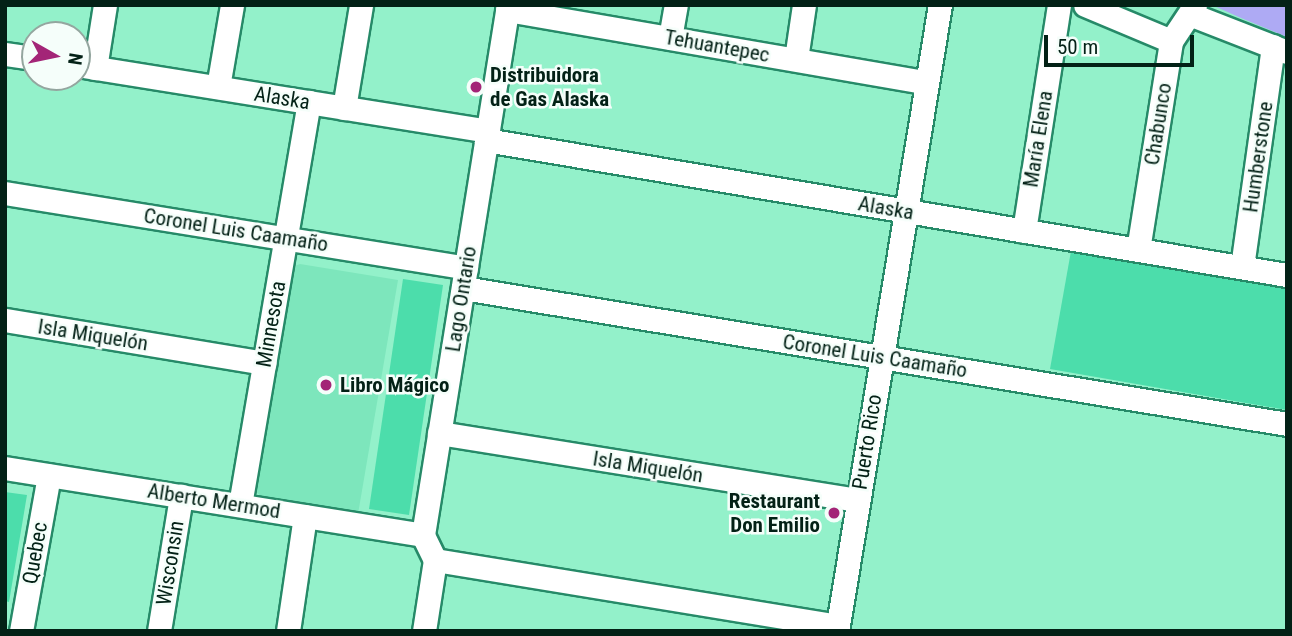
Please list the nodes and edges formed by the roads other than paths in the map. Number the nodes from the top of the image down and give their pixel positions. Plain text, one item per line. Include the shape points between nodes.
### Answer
1 (105, 5) edge
2 (232, 5) edge
3 (361, 5) edge
4 (676, 5) edge
5 (804, 5) edge
6 (940, 5) edge
7 (1059, 5) edge
8 (1085, 5) edge
9 (508, 7) edge
10 (1193, 10) edge
11 (670, 38) junction
12 (1171, 41) junction
13 (1280, 49) edge
14 (91, 50) edge
15 (796, 60) junction
16 (91, 67) edge
17 (926, 82) junction
18 (218, 88) junction
19 (309, 102) junction
20 (344, 108) junction
21 (487, 136) junction
22 (5, 193) edge
23 (905, 211) junction
24 (1024, 231) junction
25 (286, 239) junction
26 (1138, 250) junction
27 (1242, 267) junction
28 (1287, 275) edge
29 (464, 278) junction
30 (5, 320) edge
31 (880, 357) junction
32 (264, 363) junction
33 (1287, 424) edge
34 (439, 433) junction
35 (5, 468) edge
36 (49, 475) junction
37 (181, 496) junction
38 (858, 500) junction
39 (240, 505) junction
40 (305, 516) junction
41 (423, 535) junction
42 (435, 560) junction
43 (837, 628) edge
44 (21, 631) edge
45 (159, 631) edge
46 (288, 631) edge
47 (424, 631) edge

1 - 14 street
2 - 18 street
3 - 20 street
4 - 11 street
5 - 15 street
6 - 17 street, Puerto Rico
7 - 24 street, María Elena
8 - 12 street
9 - 11 street, Tehuantepec
9 - 21 street, Lago Ontario
10 - 12 street, Chabunco
10 - 13 street
11 - 15 street, Tehuantepec
12 - 26 street, Chabunco
13 - 27 street, Humberstone
15 - 17 street, Tehuantepec
16 - 18 street, Alaska
17 - 23 street, Puerto Rico
18 - 19 street, Alaska
19 - 20 street, Alaska
19 - 25 street, Minnesota
20 - 21 street, Alaska
21 - 23 street, Alaska
21 - 29 street, Lago Ontario
22 - 25 street, Coronel Luis Caamaño
23 - 24 street, Alaska
23 - 31 street, Puerto Rico
24 - 26 street, Alaska
25 - 29 street, Coronel Luis Caamaño
25 - 32 street, Minnesota
26 - 27 street, Alaska
27 - 28 street, Alaska
29 - 31 street, Coronel Luis Caamaño
29 - 34 street, Lago Ontario
30 - 32 street, Isla Miquelón
31 - 33 street, Coronel Luis Caamaño
31 - 38 street, Puerto Rico
32 - 39 street, Minnesota
34 - 38 street, Isla Miquelón
34 - 41 street, Lago Ontario
35 - 36 street, Alberto Mermod
36 - 37 street, Alberto Mermod
36 - 44 street, Quebec
37 - 39 street, Alberto Mermod
37 - 45 street, Wisconsin
38 - 43 street, Puerto Rico
39 - 40 street, Alberto Mermod
40 - 41 street, Alberto Mermod
40 - 46 street
41 - 42 street
42 - 43 street
42 - 47 street

